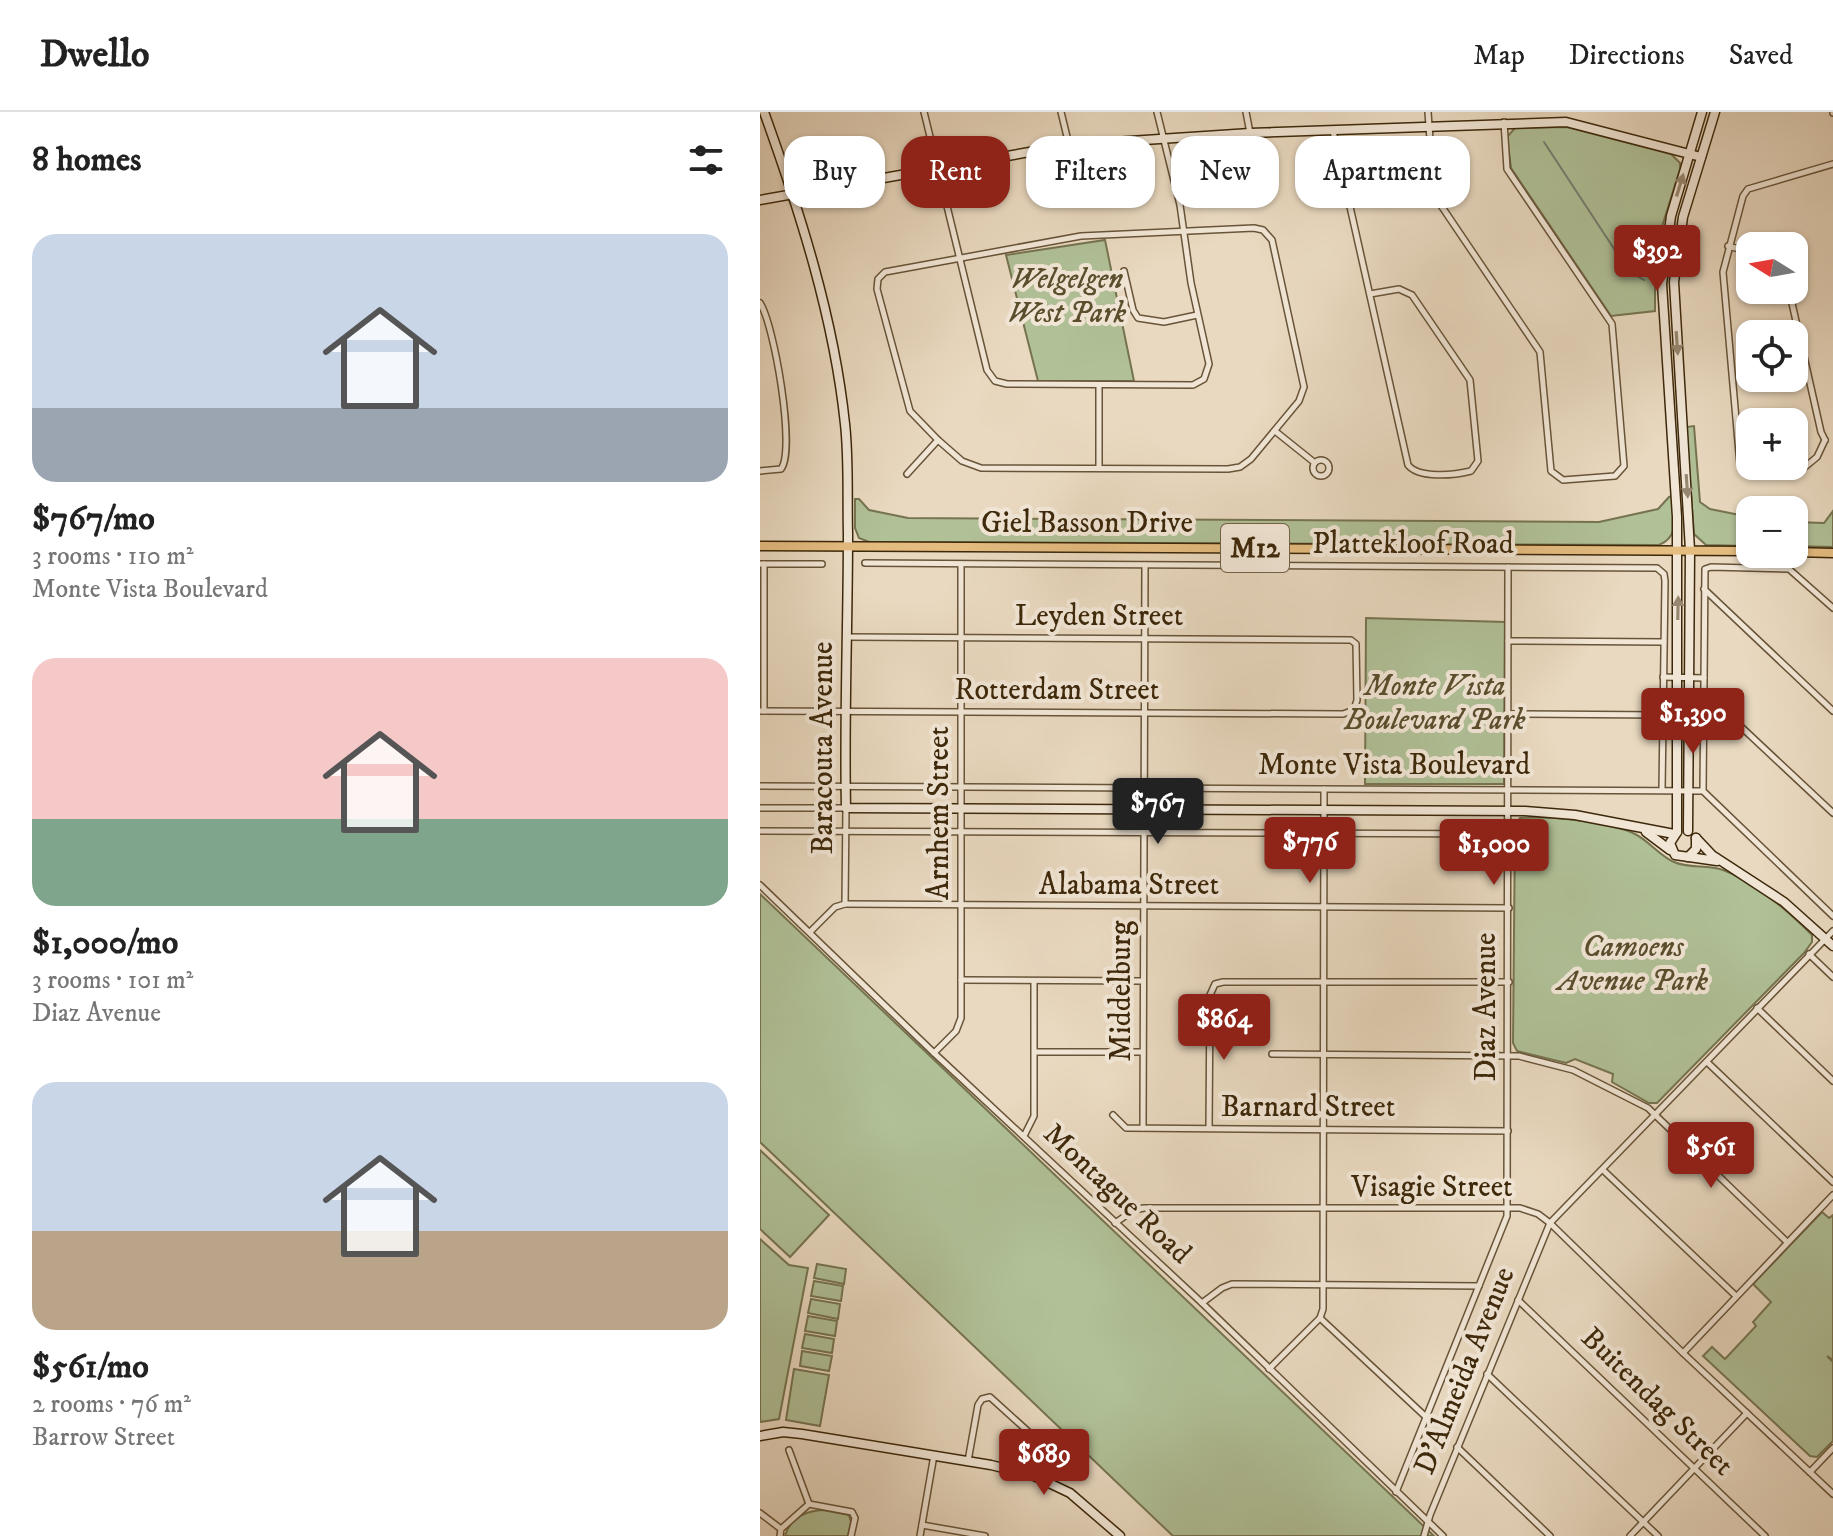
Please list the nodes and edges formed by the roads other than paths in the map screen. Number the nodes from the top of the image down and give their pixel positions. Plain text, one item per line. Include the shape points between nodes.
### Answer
1 (764, 112) edge
2 (924, 112) edge
3 (1061, 112) edge
4 (1157, 112) edge
5 (1246, 112) edge
6 (1428, 112) edge
7 (1702, 112) edge
8 (1715, 112) edge
9 (1504, 122) junction
10 (1429, 126) junction
11 (1333, 130) junction
12 (1250, 133) junction
13 (930, 136) edge
14 (1067, 136) edge
15 (1164, 138) junction
16 (1155, 139) edge
17 (1690, 154) junction
18 (1701, 157) junction
19 (1833, 164) edge
20 (784, 169) edge
21 (784, 196) edge
22 (760, 200) edge
23 (797, 208) edge
24 (948, 208) edge
25 (1185, 232) junction
26 (1728, 246) junction
27 (1736, 248) edge
28 (960, 258) junction
29 (1124, 271) dead end
30 (1370, 294) junction
31 (760, 303) edge
32 (1792, 304) edge
33 (1197, 315) junction
34 (1099, 385) junction
35 (1275, 431) junction
36 (938, 440) junction
37 (1825, 440) junction
38 (1833, 440) edge
39 (1315, 463) dead end
40 (1099, 468) junction
41 (760, 471) edge
42 (907, 474) dead end
43 (760, 546) edge
44 (848, 546) junction
45 (1678, 550) junction
46 (1690, 550) junction
47 (1736, 551) edge
48 (1808, 552) edge
49 (1833, 553) edge
50 (865, 563) dead end
51 (762, 564) edge
52 (822, 564) dead end
53 (961, 564) junction
54 (1145, 565) junction
55 (1508, 567) junction
56 (1704, 589) junction
57 (1833, 608) edge
58 (847, 637) junction
59 (961, 638) junction
60 (1144, 639) junction
61 (1508, 641) junction
62 (1664, 642) junction
63 (1663, 677) junction
64 (1677, 677) junction
65 (1690, 678) junction
66 (1704, 678) junction
67 (1705, 693) junction
68 (1354, 710) joint
69 (762, 711) edge
70 (1833, 711) edge
71 (847, 712) junction
72 (962, 712) junction
73 (1144, 712) junction
74 (1507, 714) junction
75 (1663, 715) junction
76 (760, 786) edge
77 (846, 787) junction
78 (962, 787) junction
79 (1144, 788) junction
80 (1324, 789) junction
81 (1508, 790) junction
82 (1662, 790) junction
83 (1677, 790) junction
84 (1689, 790) junction
85 (1703, 791) junction
86 (760, 808) edge
87 (846, 808) junction
88 (962, 809) junction
89 (1143, 810) junction
90 (1325, 810) junction
91 (1509, 811) junction
92 (1833, 813) edge
93 (1631, 826) junction
94 (760, 831) edge
95 (847, 831) junction
96 (961, 831) junction
97 (1688, 831) junction
98 (1143, 832) junction
99 (1325, 833) junction
100 (1676, 833) junction
101 (1509, 834) junction
102 (1696, 838) junction
103 (1671, 850) junction
104 (1688, 857) junction
105 (1721, 861) junction
106 (760, 885) edge
107 (845, 904) junction
108 (960, 905) junction
109 (1143, 908) junction
110 (1324, 908) junction
111 (1509, 908) junction
112 (1833, 916) edge
113 (1833, 931) edge
114 (810, 932) junction
115 (1825, 938) junction
116 (1833, 946) edge
117 (1809, 954) junction
118 (1833, 977) edge
119 (961, 980) junction
120 (1034, 981) junction
121 (1142, 981) junction
122 (1323, 981) junction
123 (1509, 982) junction
124 (1757, 1008) junction
125 (1035, 1052) junction
126 (1142, 1052) junction
127 (934, 1053) junction
128 (1272, 1054) dead end
129 (1322, 1054) junction
130 (1508, 1056) junction
131 (1707, 1062) junction
132 (1833, 1081) edge
133 (1113, 1115) dead end
134 (1655, 1116) junction
135 (1143, 1128) junction
136 (1209, 1128) junction
137 (1322, 1129) junction
138 (1508, 1131) junction
139 (1024, 1136) junction
140 (1603, 1170) junction
141 (1833, 1182) edge
142 (1833, 1195) edge
143 (1322, 1209) junction
144 (1507, 1209) junction
145 (1115, 1223) junction
146 (1550, 1223) junction
147 (1787, 1242) junction
148 (1324, 1284) junction
149 (1479, 1286) junction
150 (1736, 1296) junction
151 (1518, 1300) junction
152 (1202, 1303) junction
153 (1320, 1318) junction
154 (1683, 1353) junction
155 (1269, 1369) junction
156 (1487, 1374) junction
157 (1747, 1413) junction
158 (1426, 1417) junction
159 (760, 1436) edge
160 (1457, 1447) junction
161 (1833, 1448) edge
162 (789, 1450) dead end
163 (934, 1455) junction
164 (968, 1461) junction
165 (1695, 1469) junction
166 (1810, 1472) junction
167 (1032, 1475) junction
168 (1396, 1492) junction
169 (1833, 1494) edge
170 (809, 1504) junction
171 (760, 1513) edge
172 (1428, 1522) junction
173 (1643, 1522) junction
174 (922, 1525) junction
175 (781, 1532) edge
176 (851, 1536) edge
177 (920, 1536) edge
178 (985, 1536) edge
179 (1120, 1536) edge
180 (1424, 1536) edge
181 (1443, 1536) edge
182 (1550, 1536) edge
183 (1630, 1536) edge
184 (1658, 1536) edge
185 (1765, 1536) edge

1 - 20 street, Baracouta Avenue
2 - 13 street
3 - 14 street
4 - 15 street
5 - 12 street
6 - 10 street
7 - 17 street
8 - 18 street
9 - 10 street
9 - 10 street via 1507,169 1612,324 1624,466 1615,476 1563,480 1551,471 1541,356 1438,201
9 - 17 street via 1575,123
10 - 11 street
11 - 12 street
11 - 30 street
12 - 15 street
15 - 16 street
15 - 25 street
17 - 18 street
45 -> 17 street via 1662,284 1671,216
18 -> 46 street via 1678,240 1674,282
19 - 26 street via 1748,189
21 - 22 street
23 - 44 street, Baracouta Avenue via 842,395
24 - 28 street
25 - 28 street via 1081,236
25 - 33 street
25 - 35 street via 1254,228 1272,240 1304,382 1299,401
26 - 27 street
26 - 37 street via 1723,272 1740,464 1753,471 1800,471 1817,457
28 - 34 street via 992,378 1002,384
28 - 36 street via 888,270 877,284 906,402
29 - 33 street via 1138,318 1164,322
30 - 30 street via 1394,289 1412,295 1470,380 1478,461 1471,471 1426,473 1408,465
31 - 41 street via 775,355 787,460 781,469
32 - 37 street
33 - 34 street via 1209,364 1201,381
34 - 40 street
35 - 39 street
35 - 40 street via 1235,469
36 - 40 street via 962,461 981,468
36 - 42 street
37 - 38 street
43 - 44 main road, Giel Basson Drive / M12
44 - 45 main road, Giel Basson Drive / M12
44 - 58 street, Baracouta Avenue
45 - 46 main road, Giel Basson Drive / M12
64 -> 45 street
46 - 47 main road, Giel Basson Drive / M12
46 - 65 street
48 - 49 main road
50 - 53 street, Plattekloof Road
51 - 52 street
51 - 69 street
53 - 54 street, Plattekloof Road
53 - 59 street, Arnhem Street
54 - 55 street, Plattekloof Road
54 - 60 street, Middelburg
55 - 61 street, Diaz Avenue
55 - 62 street, Plattekloof Road via 1661,570
56 - 57 street via 1705,569 1711,567 1789,569
56 - 66 street
56 - 70 street
58 - 59 street, Leyden Street
58 - 71 street, Baracouta Avenue
59 - 60 street, Leyden Street
59 - 72 street, Arnhem Street
60 - 68 street, Leyden Street via 1351,640 1356,644
60 - 73 street, Middelburg
61 - 62 street
61 - 74 street, Diaz Avenue
62 - 63 street
63 - 64 street
63 - 75 street
64 - 65 street
64 - 83 street
65 - 66 street
65 - 84 street
66 - 67 street
67 - 85 street
67 - 92 street
68 - 73 street, Rotterdam Street
69 - 71 street, Rotterdam Street
71 - 72 street, Rotterdam Street
71 - 77 street, Baracouta Avenue
72 - 73 street, Rotterdam Street
72 - 78 street, Arnhem Street
73 - 79 street, Middelburg
74 - 75 street
74 - 81 street, Diaz Avenue
75 - 82 street
76 - 77 street, Monte Vista Boulevard
77 - 78 street, Monte Vista Boulevard
77 - 87 street, Baracouta Avenue
78 - 79 street, Monte Vista Boulevard
78 - 88 street, Arnhem Street
79 - 80 street, Monte Vista Boulevard
79 - 89 street, Middelburg
80 - 81 street, Monte Vista Boulevard
80 - 90 street
81 - 82 street, Monte Vista Boulevard
81 - 91 street, Diaz Avenue
82 - 83 street, Monte Vista Boulevard
83 - 84 street, Monte Vista Boulevard
83 - 100 street
84 - 85 street, Monte Vista Boulevard
84 - 97 street
85 - 112 street
86 - 87 street, Monte Vista Boulevard
87 - 88 street, Monte Vista Boulevard
87 - 95 street, Baracouta Avenue
88 - 89 street, Monte Vista Boulevard
88 - 96 street, Arnhem Street
89 - 90 street, Monte Vista Boulevard
89 - 98 street, Middelburg
90 - 91 street, Monte Vista Boulevard
90 - 99 street
91 - 93 street, Monte Vista Boulevard via 1575,815
91 - 101 street, Diaz Avenue
93 - 100 street, Monte Vista Boulevard
93 - 103 street, Monte Vista Boulevard
94 - 95 street
95 - 96 street
95 - 107 street, Baracouta Avenue
96 - 98 street
96 - 108 street, Arnhem Street
97 - 100 street
97 - 102 street
98 - 99 street
98 - 109 street, Middelburg
99 - 101 street
99 - 110 street
100 - 103 street via 1670,839
101 - 111 street, Diaz Avenue
102 - 104 street via 1696,849
102 - 105 street
103 - 104 street
104 - 105 street
105 - 115 street
106 - 114 street, Montague Road
107 - 108 street, Alabama Street
107 - 114 street
108 - 109 street, Alabama Street
108 - 119 street, Arnhem Street
109 - 110 street, Alabama Street
109 - 121 street, Middelburg
110 - 111 street, Alabama Street
110 - 122 street
111 - 123 street, Diaz Avenue
113 - 115 street
114 - 127 street, Montague Road
115 - 116 street
115 - 117 street
117 - 118 street
117 - 124 street
119 - 120 street
119 - 127 street, Arnhem Street via 960,1024
120 - 121 street
120 - 125 street
121 - 126 street, Middelburg
122 - 123 street
122 - 129 street
122 - 136 street via 1215,984 1210,995
123 - 130 street, Diaz Avenue
124 - 131 street
124 - 132 street
125 - 126 street
125 - 139 street via 1034,1116
126 - 135 street, Middelburg
127 - 139 street, Montague Road
128 - 129 street
129 - 130 street
129 - 137 street
130 - 134 street via 1573,1070 1626,1095
130 - 138 street, Diaz Avenue
131 - 134 street
131 - 141 street
133 - 135 street, Barnard Street via 1126,1128
134 - 140 street
134 - 147 street
135 - 136 street, Barnard Street
136 - 137 street, Barnard Street
137 - 138 street, Barnard Street
137 - 143 street
138 - 144 street, Diaz Avenue
139 - 145 street, Montague Road
140 - 146 street
140 - 150 street
142 - 147 street
143 - 144 street, Visagie Street
143 - 145 street, Visagie Street via 1144,1208
143 - 148 street
144 - 146 street, Visagie Street via 1532,1211
144 - 149 street, D'Almeida Avenue
145 - 152 street, Montague Road
146 - 151 street, D'Almeida Avenue
146 - 154 street, Visagie Street
147 - 150 street
148 - 149 street
148 - 152 street via 1232,1284
148 - 153 street
149 - 158 street, D'Almeida Avenue
150 - 154 street
151 - 156 street, D'Almeida Avenue
151 - 165 street, Buitendag Street
152 - 155 street, Montague Road
153 - 155 street
153 - 158 street
154 - 157 street, Visagie Street
155 - 168 street, Montague Road
156 - 160 street, D'Almeida Avenue
156 - 173 street
157 - 165 street
157 - 166 street, Visagie Street
158 - 168 street, D'Almeida Avenue
159 - 163 street via 802,1434
160 - 172 street, D'Almeida Avenue
160 - 182 street
161 - 166 street
162 - 170 street
163 - 164 street
163 - 174 street
164 - 167 street
164 - 167 street via 978,1405 990,1397 1042,1444
165 - 173 street
165 - 185 street, Buitendag Street
166 - 169 street, Visagie Street
167 - 179 street via 1070,1493
168 - 172 street, Montague Road
170 - 175 street
170 - 176 street via 852,1512
171 - 175 street
172 - 180 street, D'Almeida Avenue
172 - 181 street, Montague Road
173 - 183 street
173 - 184 street
174 - 177 street
174 - 178 street

